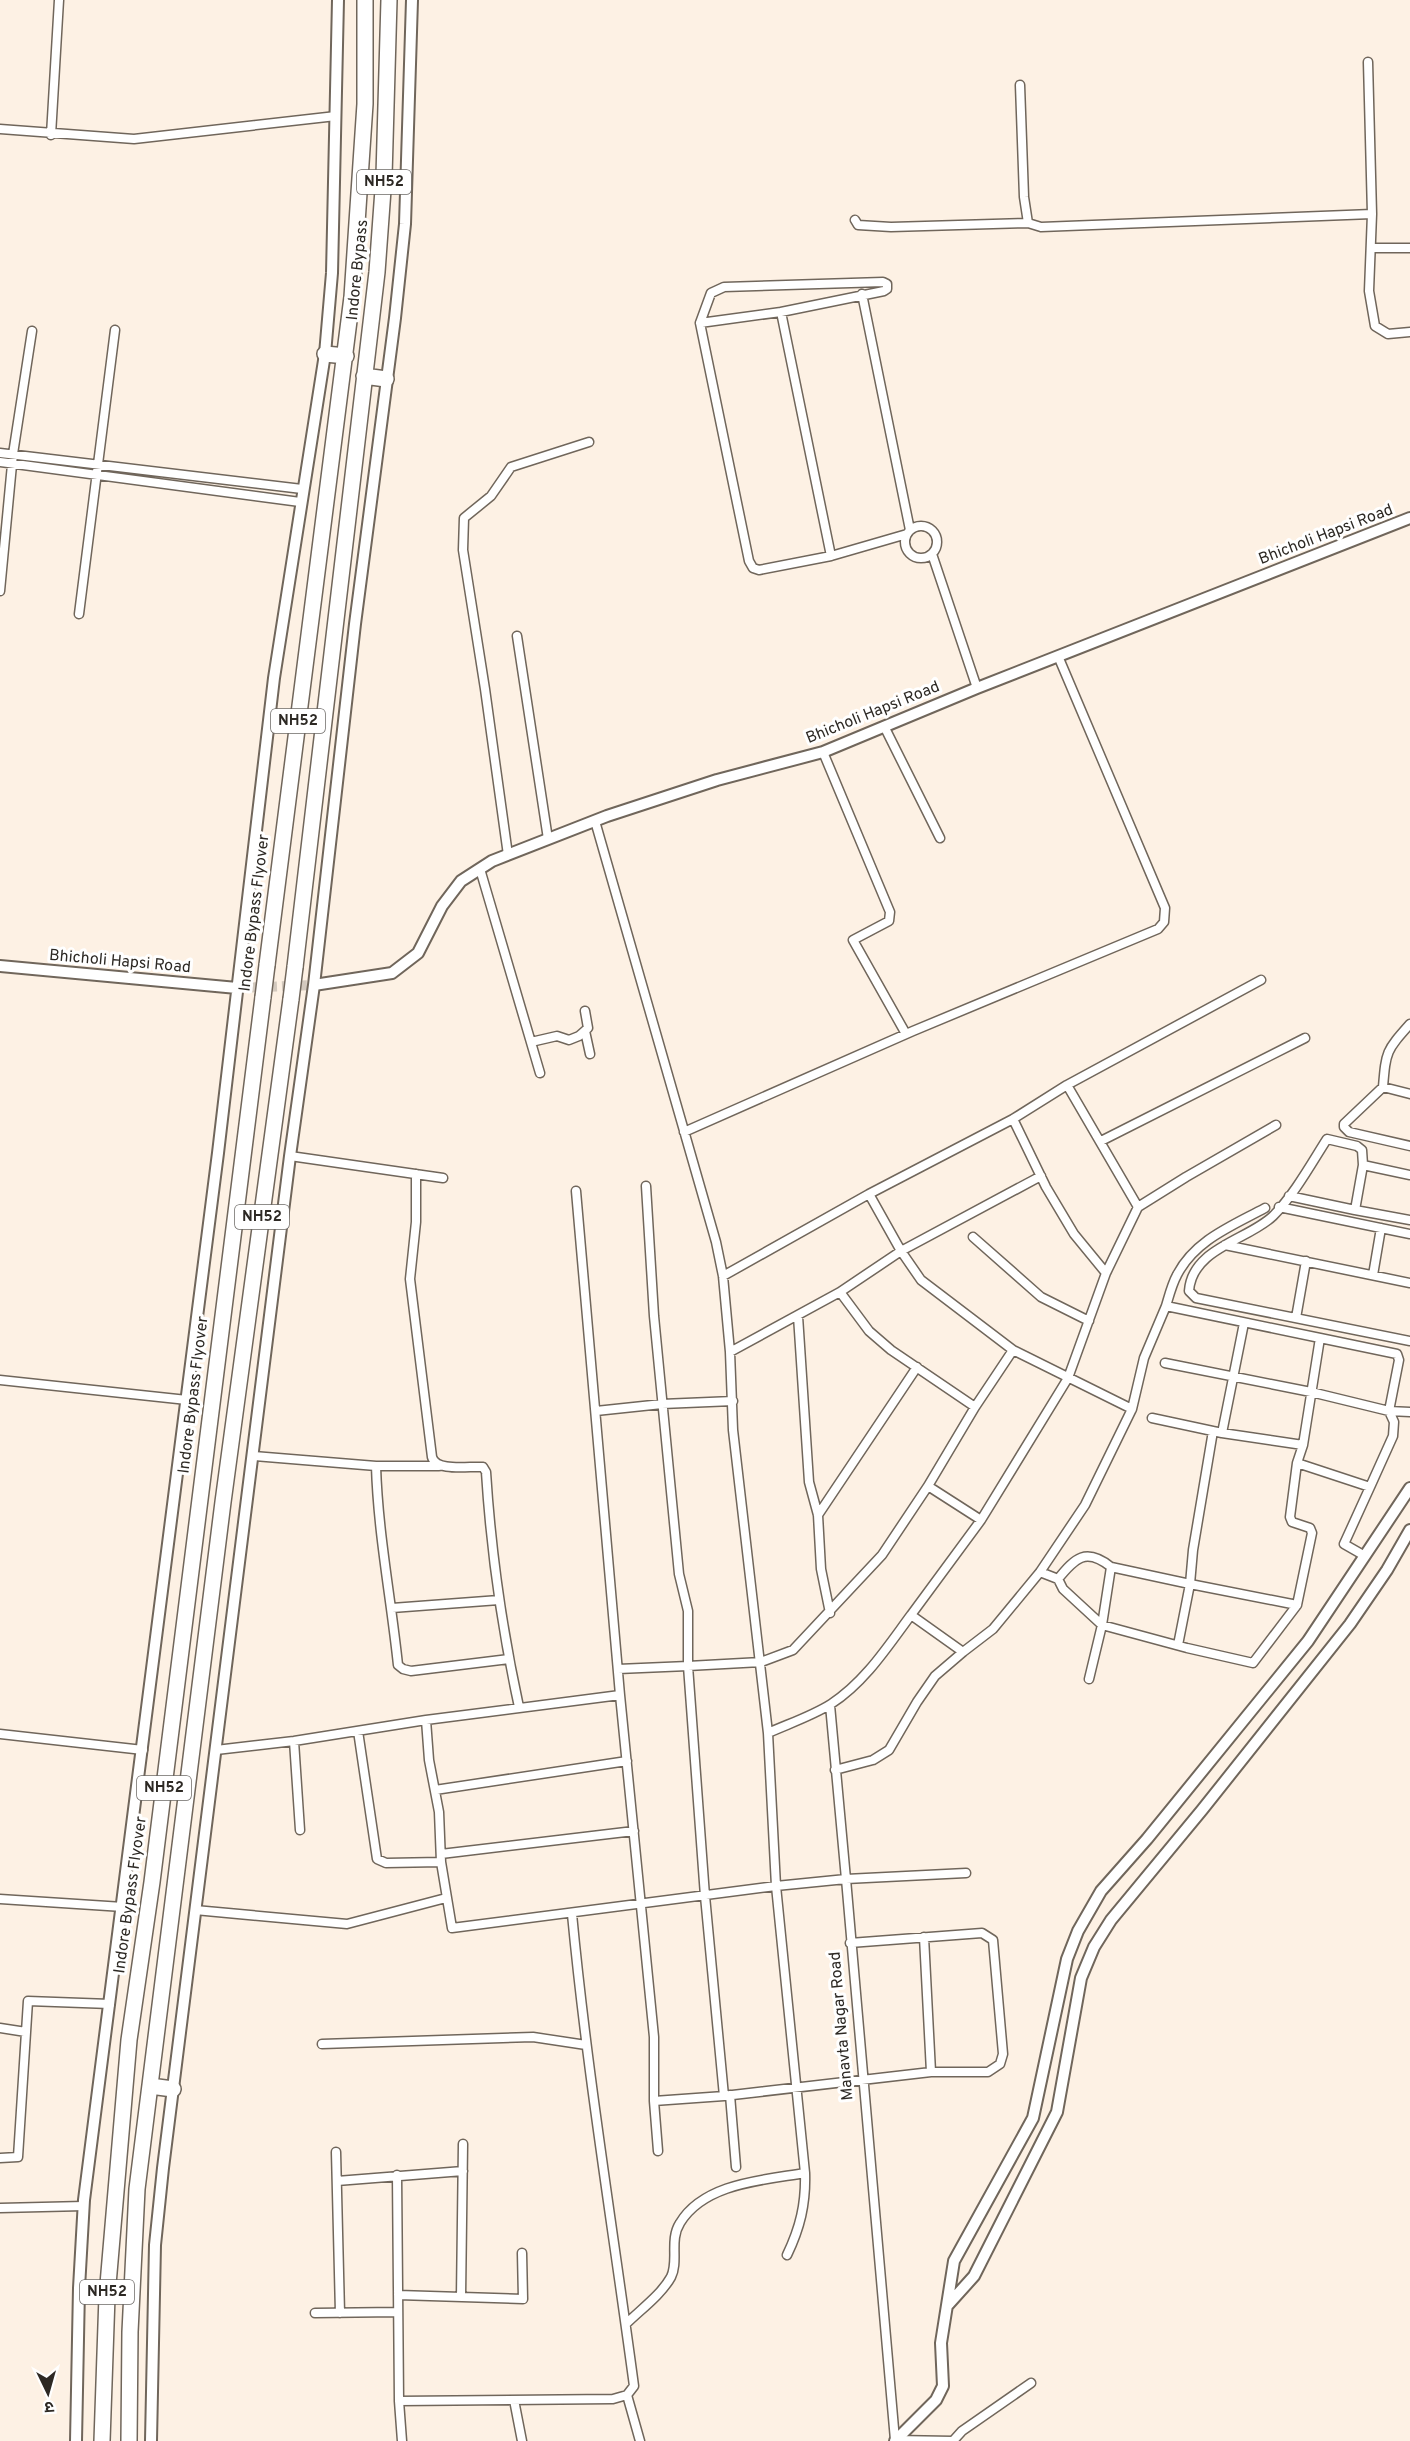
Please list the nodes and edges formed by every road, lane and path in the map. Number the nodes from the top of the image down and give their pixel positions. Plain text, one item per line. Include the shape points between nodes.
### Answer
1 (59, 0) edge
2 (338, 0) edge
3 (365, 0) edge
4 (389, 0) edge
5 (412, 0) edge
6 (1368, 62) dead end
7 (1020, 85) dead end
8 (336, 116) junction
9 (0, 129) edge
10 (51, 135) junction
11 (1372, 214) junction
12 (855, 220) dead end
13 (1028, 223) junction
14 (1371, 248) junction
15 (1410, 248) edge
16 (862, 294) junction
17 (781, 312) junction
18 (700, 323) junction
19 (115, 330) dead end
20 (32, 331) dead end
21 (1410, 332) edge
22 (325, 354) junction
23 (346, 356) junction
24 (365, 369) junction
25 (386, 379) junction
26 (590, 442) dead end
27 (0, 453) edge
28 (13, 459) junction
29 (0, 462) edge
30 (98, 469) junction
31 (302, 489) junction
32 (300, 502) junction
33 (1410, 518) edge
34 (909, 532) junction
35 (932, 554) junction
36 (831, 556) junction
37 (0, 591) edge
38 (80, 614) dead end
39 (517, 636) dead end
40 (1058, 656) junction
41 (977, 688) junction
42 (884, 726) junction
43 (823, 752) junction
44 (595, 821) junction
45 (940, 838) dead end
46 (548, 839) junction
47 (508, 855) junction
48 (480, 869) junction
49 (0, 966) edge
50 (1261, 980) dead end
51 (314, 985) junction
52 (237, 988) junction
53 (585, 1011) dead end
54 (1410, 1024) edge
55 (585, 1030) junction
56 (906, 1034) junction
57 (1305, 1038) dead end
58 (531, 1042) junction
59 (590, 1054) dead end
60 (540, 1072) dead end
61 (1067, 1085) junction
62 (1383, 1088) junction
63 (1410, 1094) edge
64 (1013, 1119) junction
65 (1276, 1125) dead end
66 (684, 1132) junction
67 (1101, 1141) junction
68 (1410, 1146) edge
69 (290, 1156) junction
70 (1363, 1165) junction
71 (416, 1174) junction
72 (1410, 1175) edge
73 (1041, 1176) junction
74 (443, 1178) dead end
75 (646, 1186) dead end
76 (576, 1191) dead end
77 (869, 1194) junction
78 (1288, 1196) junction
79 (1138, 1207) junction
80 (1279, 1207) junction
81 (1265, 1208) dead end
82 (1354, 1210) junction
83 (1410, 1220) edge
84 (1382, 1228) junction
85 (1410, 1234) edge
86 (973, 1237) dead end
87 (1225, 1245) junction
88 (901, 1251) junction
89 (1306, 1262) junction
90 (1106, 1273) junction
91 (1373, 1275) junction
92 (723, 1276) junction
93 (1410, 1283) edge
94 (840, 1292) junction
95 (1166, 1306) junction
96 (798, 1316) junction
97 (1296, 1318) junction
98 (1089, 1321) junction
99 (1244, 1323) junction
100 (1320, 1338) junction
101 (1410, 1341) edge
102 (1013, 1350) junction
103 (730, 1352) junction
104 (1165, 1363) dead end
105 (917, 1367) junction
106 (1233, 1376) junction
107 (1068, 1378) junction
108 (0, 1380) edge
109 (1311, 1392) junction
110 (187, 1400) junction
111 (733, 1401) junction
112 (662, 1404) junction
113 (975, 1407) junction
114 (1132, 1409) junction
115 (596, 1411) junction
116 (1389, 1411) junction
117 (1410, 1412) edge
118 (1152, 1418) dead end
119 (1217, 1432) junction
120 (1303, 1445) junction
121 (253, 1456) junction
122 (1297, 1463) junction
123 (376, 1466) junction
124 (439, 1466) junction
125 (928, 1486) junction
126 (1370, 1487) junction
127 (1410, 1488) edge
128 (818, 1515) junction
129 (981, 1520) junction
130 (1410, 1530) edge
131 (1365, 1556) junction
132 (1111, 1567) junction
133 (1040, 1572) junction
134 (1058, 1579) junction
135 (1190, 1584) junction
136 (499, 1600) junction
137 (1297, 1605) junction
138 (392, 1608) junction
139 (830, 1613) junction
140 (911, 1615) junction
141 (1102, 1625) junction
142 (1178, 1645) junction
143 (963, 1652) junction
144 (509, 1659) junction
145 (761, 1662) junction
146 (688, 1666) junction
147 (618, 1669) junction
148 (1089, 1679) dead end
149 (620, 1695) junction
150 (830, 1705) junction
151 (519, 1707) junction
152 (426, 1720) junction
153 (358, 1731) junction
154 (768, 1733) junction
155 (0, 1734) edge
156 (294, 1741) junction
157 (143, 1750) junction
158 (216, 1750) junction
159 (627, 1761) junction
160 (835, 1770) junction
161 (435, 1790) junction
162 (300, 1830) dead end
163 (634, 1831) junction
164 (441, 1858) junction
165 (966, 1873) dead end
166 (846, 1879) junction
167 (776, 1886) junction
168 (705, 1896) junction
169 (446, 1898) junction
170 (0, 1899) edge
171 (641, 1905) junction
172 (123, 1907) junction
173 (195, 1911) junction
174 (572, 1914) junction
175 (924, 1937) junction
176 (850, 1943) junction
177 (110, 2004) junction
178 (0, 2028) edge
179 (26, 2032) junction
180 (322, 2044) dead end
181 (586, 2045) junction
182 (931, 2072) junction
183 (862, 2079) junction
184 (150, 2086) junction
185 (797, 2087) junction
186 (173, 2088) junction
187 (727, 2095) junction
188 (654, 2101) junction
189 (463, 2144) dead end
190 (658, 2151) dead end
191 (336, 2152) dead end
192 (0, 2158) edge
193 (736, 2167) dead end
194 (463, 2171) junction
195 (805, 2174) junction
196 (397, 2175) junction
197 (338, 2181) junction
198 (84, 2206) junction
199 (0, 2208) edge
200 (522, 2253) dead end
201 (787, 2256) dead end
202 (398, 2295) junction
203 (460, 2297) junction
204 (946, 2307) junction
205 (398, 2312) junction
206 (315, 2313) dead end
207 (340, 2313) junction
208 (626, 2324) junction
209 (1031, 2383) dead end
210 (627, 2395) junction
211 (513, 2400) junction
212 (399, 2401) junction
213 (895, 2440) edge
214 (76, 2441) edge
215 (102, 2441) edge
216 (129, 2441) edge
217 (151, 2441) edge
218 (402, 2441) edge
219 (522, 2441) edge
220 (640, 2441) edge

1 - 10 street
2 - 8 street
3 - 23 highway, Indore Bypass / NH52 via 362,154
4 - 24 highway, Indore Bypass / NH52 via 384,176
5 - 25 street via 405,224
6 - 11 street
7 - 13 street
8 - 10 street via 134,139
8 - 22 street via 332,283
9 - 10 street
11 - 13 street via 1041,227
11 - 14 street
12 - 13 street via 858,225 891,227
14 - 15 street
14 - 21 street via 1370,291 1375,326 1388,334
16 - 17 street
16 - 18 street via 884,291 887,284 724,287 711,293
16 - 34 street
17 - 18 street
17 - 36 street
18 - 36 street via 748,561 759,570
19 - 30 street
20 - 28 street
22 - 23 highway
22 - 31 street
23 - 215 highway, Indore Bypass Flyover / NH52, bridge via 129,2040 107,2296
24 - 25 highway
24 - 184 highway, NH52, bridge via 291,999
25 - 51 street
26 - 47 street via 511,467 491,496 464,518 463,550
27 - 28 street
28 - 29 street
28 - 30 street
28 - 37 street
30 - 31 street
30 - 32 street
30 - 38 street
31 - 32 street
32 - 52 street via 274,678
33 - 40 street, Bhicholi Hapsi Road
34 - 35 street via 905,544 909,553 923,558
34 - 35 street via 924,526 933,531 937,545
34 - 36 street
35 - 41 street
39 - 46 street
40 - 41 street, Bhicholi Hapsi Road
40 - 56 street via 1165,908 1164,922 1158,929
41 - 42 street, Bhicholi Hapsi Road
42 - 43 street, Bhicholi Hapsi Road
42 - 45 street
43 - 44 street, Bhicholi Hapsi Road via 717,780
43 - 56 street via 890,912 889,921 853,940
44 - 46 street, Bhicholi Hapsi Road
44 - 66 street
46 - 47 street, Bhicholi Hapsi Road
47 - 48 street, Bhicholi Hapsi Road
48 - 51 street, Bhicholi Hapsi Road via 461,881 442,906 418,953 392,973
48 - 58 street
49 - 52 street, Bhicholi Hapsi Road
50 - 61 street
51 - 69 street
52 - 110 street
53 - 55 street
54 - 62 street via 1389,1048
55 - 58 street via 569,1040 557,1036
55 - 59 street
56 - 66 street
57 - 67 street
58 - 60 street
61 - 64 street
61 - 67 street
62 - 63 street
62 - 68 street via 1344,1127 1361,1136
64 - 73 street
64 - 77 street
65 - 79 street
66 - 92 street
67 - 79 street
69 - 71 street
69 - 121 street
70 - 72 street
70 - 78 street via 1362,1150 1357,1146 1327,1139
70 - 82 street
71 - 74 street
71 - 124 street via 410,1279 432,1457
73 - 88 street
73 - 90 street via 1074,1234
75 - 112 street
76 - 115 street
77 - 88 street
77 - 92 street
78 - 80 street
78 - 82 street
79 - 90 street
80 - 84 street
80 - 87 street via 1263,1223
81 - 95 street via 1216,1234 1189,1255 1176,1275
82 - 83 street
84 - 85 street
84 - 91 street
86 - 98 street via 1041,1297
87 - 89 street
87 - 97 street via 1202,1263 1190,1283 1192,1294
88 - 94 street
88 - 102 street via 921,1280
89 - 91 street
89 - 97 street
90 - 98 street
91 - 93 street
92 - 103 street
94 - 96 street
94 - 105 street via 870,1331
95 - 99 street
95 - 114 street via 1144,1358
96 - 103 street
96 - 128 street via 809,1482
97 - 101 street
98 - 107 street
99 - 100 street
99 - 106 street
100 - 109 street
100 - 116 street via 1397,1354
102 - 107 street
102 - 113 street
103 - 111 street
104 - 106 street
105 - 113 street
105 - 128 street
106 - 109 street
106 - 119 street
107 - 114 street
107 - 129 street
108 - 110 street
109 - 116 street
109 - 120 street
110 - 157 street
111 - 112 street
111 - 145 street
112 - 115 street
112 - 146 street via 679,1574 687,1611
113 - 125 street
114 - 133 street via 1085,1505
115 - 147 street
116 - 117 street
116 - 126 street via 1394,1422 1393,1436
118 - 119 street
119 - 120 street
119 - 135 street
120 - 122 street
121 - 123 street
121 - 158 street
122 - 126 street
122 - 137 street via 1290,1517 1312,1533
123 - 124 street
123 - 138 street via 378,1519
124 - 136 street via 483,1467 486,1472 490,1544
125 - 129 street
125 - 139 street via 882,1555
126 - 131 street via 1344,1544
127 - 131 street
128 - 139 street via 821,1569
129 - 140 street
130 - 204 street via 1350,1624 1111,1920 1094,1947 1081,1978 1057,2112 974,2276
131 - 204 street via 1308,1641 1101,1891 1078,1931 1067,1959 1033,2118 954,2260
132 - 134 street via 1089,1555 1073,1560
132 - 135 street
132 - 141 street
133 - 134 street
133 - 143 street via 993,1629
134 - 141 street via 1063,1589
135 - 137 street
135 - 142 street
136 - 138 street
136 - 144 street
137 - 142 street via 1253,1663
138 - 144 street via 398,1665 403,1669
139 - 145 street via 793,1650
140 - 143 street
140 - 150 street via 860,1680
141 - 142 street
141 - 148 street
143 - 160 street via 935,1676 889,1750 873,1760
144 - 151 street
145 - 146 street
145 - 154 street
146 - 147 street
146 - 168 street
147 - 149 street
149 - 151 street
149 - 159 street
150 - 154 street
150 - 160 street, Manavta Nagar Road
151 - 152 street
152 - 153 street
152 - 161 street
153 - 156 street
153 - 164 street via 377,1859 386,1863
154 - 167 street
155 - 157 street
156 - 158 street
156 - 162 street
157 - 172 street
158 - 173 street
159 - 161 street
159 - 163 street
160 - 166 street, Manavta Nagar Road
161 - 164 street
163 - 164 street
163 - 171 street
164 - 169 street
165 - 166 street
166 - 167 street
166 - 176 street, Manavta Nagar Road
167 - 168 street
167 - 185 street
168 - 171 street
168 - 187 street
169 - 173 street via 347,1924
169 - 174 street via 452,1928
170 - 172 street
171 - 174 street
171 - 188 street via 654,2037
172 - 177 street
173 - 186 street
174 - 181 street
175 - 176 street
175 - 182 street
175 - 182 street via 982,1933 993,1940 1003,2054 1000,2064 988,2072
176 - 183 street, Manavta Nagar Road
177 - 179 street via 28,2001
177 - 198 street
178 - 179 street
179 - 192 street via 18,2157
180 - 181 street via 533,2037
181 - 208 street
182 - 183 street
183 - 185 street
183 - 213 street, Manavta Nagar Road
184 - 186 highway
184 - 216 highway, NH52 via 137,2189
185 - 187 street
185 - 195 street
186 - 217 street via 155,2245
187 - 188 street
187 - 193 street
188 - 190 street
189 - 194 street
191 - 197 street
194 - 196 street
194 - 203 street
195 - 201 street via 806,2201
195 - 208 street via 744,2183 704,2199 680,2223 673,2244 674,2267 670,2278
196 - 197 street
196 - 202 street
197 - 207 street
198 - 199 street
198 - 214 street
200 - 203 street via 523,2299
202 - 203 street
202 - 205 street
204 - 213 street via 941,2343 943,2386 936,2400
205 - 207 street
205 - 212 street
206 - 207 street
208 - 210 street via 634,2386
209 - 213 street via 952,2440
210 - 211 street via 613,2399
210 - 220 street
211 - 212 street
211 - 219 street
212 - 218 street

